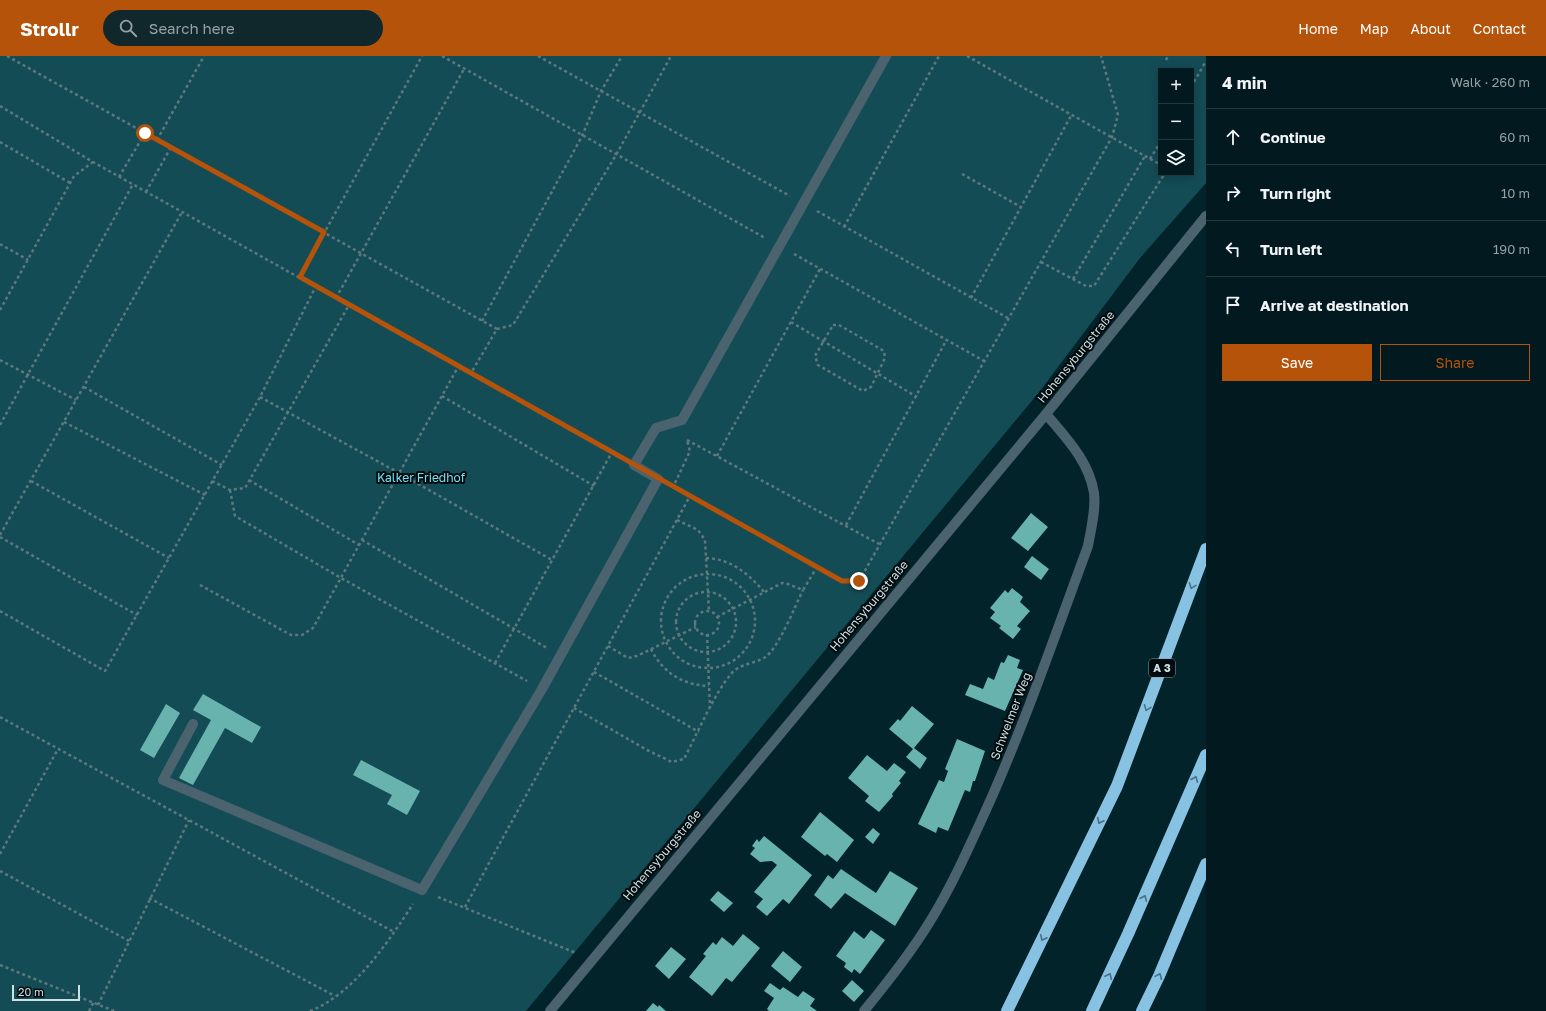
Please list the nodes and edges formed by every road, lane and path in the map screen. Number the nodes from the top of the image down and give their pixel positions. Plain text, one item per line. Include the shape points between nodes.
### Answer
1 (7, 56) edge
2 (204, 56) edge
3 (422, 56) edge
4 (444, 56) edge
5 (538, 56) edge
6 (622, 56) edge
7 (671, 56) edge
8 (886, 56) edge
9 (939, 56) edge
10 (967, 56) edge
11 (1101, 56) edge
12 (1168, 56) edge
13 (1166, 60) dead end
14 (1206, 61) edge
15 (464, 69) junction
16 (1194, 82) edge
17 (601, 91) junction
18 (0, 106) edge
19 (640, 112) junction
20 (1072, 114) junction
21 (145, 133) junction
22 (582, 136) junction
23 (1112, 138) junction
24 (157, 140) junction
25 (0, 142) edge
26 (1158, 146) edge
27 (170, 147) junction
28 (616, 155) junction
29 (1145, 156) junction
30 (1150, 159) junction
31 (93, 162) junction
32 (1158, 163) edge
33 (962, 174) dead end
34 (1163, 176) edge
35 (119, 177) junction
36 (70, 183) junction
37 (133, 184) junction
38 (146, 192) junction
39 (804, 204) junction
40 (1021, 207) junction
41 (182, 212) junction
42 (1206, 216) edge
43 (844, 227) junction
44 (324, 232) junction
45 (0, 244) edge
46 (780, 246) junction
47 (362, 253) junction
48 (28, 260) junction
49 (1041, 262) junction
50 (820, 269) junction
51 (300, 277) junction
52 (1073, 280) junction
53 (316, 286) junction
54 (336, 298) junction
55 (971, 298) junction
56 (350, 305) junction
57 (0, 310) edge
58 (1008, 318) junction
59 (482, 321) junction
60 (791, 322) junction
61 (497, 329) junction
62 (947, 339) junction
63 (823, 341) junction
64 (0, 360) edge
65 (984, 361) junction
66 (458, 367) junction
67 (471, 373) junction
68 (878, 374) junction
69 (27, 375) junction
70 (84, 388) junction
71 (442, 396) junction
72 (260, 397) junction
73 (917, 397) junction
74 (76, 400) junction
75 (287, 412) junction
76 (1046, 414) junction
77 (682, 420) junction
78 (64, 422) junction
79 (0, 425) edge
80 (687, 440) junction
81 (612, 452) junction
82 (717, 456) junction
83 (222, 465) junction
84 (634, 465) junction
85 (399, 473) junction
86 (658, 479) junction
87 (249, 480) junction
88 (31, 481) junction
89 (212, 481) junction
90 (594, 486) junction
91 (673, 487) junction
92 (230, 490) junction
93 (205, 495) junction
94 (690, 496) junction
95 (677, 520) junction
96 (846, 525) junction
97 (0, 536) edge
98 (362, 540) junction
99 (879, 544) junction
100 (360, 545) junction
101 (1206, 549) edge
102 (169, 558) junction
103 (706, 558) junction
104 (552, 560) junction
105 (817, 567) junction
106 (707, 575) junction
107 (341, 578) junction
108 (200, 585) dead end
109 (803, 590) junction
110 (708, 592) junction
111 (764, 592) junction
112 (750, 600) junction
113 (733, 608) junction
114 (709, 611) junction
115 (0, 612) edge
116 (137, 615) junction
117 (717, 617) junction
118 (696, 627) junction
119 (514, 628) junction
120 (707, 634) junction
121 (680, 635) junction
122 (666, 642) junction
123 (608, 646) junction
124 (651, 649) junction
125 (708, 652) junction
126 (561, 656) junction
127 (495, 663) junction
128 (709, 668) junction
129 (594, 672) junction
130 (710, 686) junction
131 (542, 689) junction
132 (574, 708) junction
133 (710, 709) junction
134 (0, 717) edge
135 (193, 724) dead end
136 (699, 732) junction
137 (58, 749) junction
138 (1206, 754) edge
139 (189, 820) junction
140 (0, 854) edge
141 (1206, 864) edge
142 (0, 871) edge
143 (422, 890) junction
144 (149, 898) junction
145 (465, 908) junction
146 (394, 932) junction
147 (129, 941) junction
148 (592, 958) junction
149 (0, 965) edge
150 (335, 996) junction
151 (93, 1003) junction
152 (98, 1005) junction
153 (89, 1011) edge
154 (114, 1011) edge
155 (310, 1011) edge
156 (550, 1011) edge
157 (864, 1011) edge
158 (1007, 1011) edge
159 (1092, 1011) edge
160 (1142, 1011) edge

1 - 21 path
2 - 24 path
3 - 44 path
4 - 15 path
5 - 17 path
6 - 17 path
7 - 19 path
8 - 39 street
9 - 43 path
10 - 20 path
11 - 23 path via 1118,115
12 - 13 path
14 - 16 path
15 - 22 path
15 - 47 path
17 - 19 path
17 - 22 path
18 - 31 path
19 - 28 path
19 - 39 path
20 - 23 path
20 - 40 path
21 - 24 path
21 - 35 path
22 - 28 path
22 - 59 path
23 - 29 path
23 - 49 path
24 - 27 path
25 - 36 path
26 - 30 path
27 - 38 path
27 - 44 path
28 - 46 path
28 - 61 path via 513,324
29 - 30 path
29 - 52 path
30 - 32 path
31 - 35 path
31 - 36 path via 74,176
33 - 40 path
34 - 52 path via 1094,286 1086,286
35 - 37 path
36 - 48 path
37 - 38 path
37 - 69 path
38 - 41 path
39 - 43 path
39 - 46 street
40 - 55 path
41 - 51 path
41 - 70 path
42 - 76 street, Hohensyburgstraße
43 - 55 path
44 - 47 path
44 - 51 path
45 - 48 path
46 - 50 path
46 - 77 street
47 - 54 path
47 - 59 path
48 - 57 path
49 - 52 path
49 - 58 path
50 - 60 path
50 - 62 path
51 - 53 path
53 - 54 path
53 - 72 path
54 - 56 path
55 - 58 path
56 - 66 path
56 - 75 path
58 - 65 path
59 - 61 path
60 - 63 path
60 - 82 path
61 - 67 path
62 - 65 path
62 - 73 path
63 - 68 path
63 - 68 path via 833,325 839,325 871,343 884,351 885,358
63 - 68 path via 815,356 818,365 863,391 871,387
64 - 69 path
65 - 99 path
66 - 67 path
66 - 71 path
67 - 81 path
68 - 73 path
69 - 74 path
69 - 79 path
70 - 74 path
70 - 83 path
71 - 85 path
71 - 90 path
72 - 75 path
72 - 83 path
73 - 96 path
74 - 78 path
75 - 85 path
75 - 87 path
76 - 148 street, Hohensyburgstraße
76 - 157 street, Schwelmer Weg via 1074,446 1087,469 1094,494 1088,546 1024,720 964,859 929,923
77 - 80 path
77 - 84 street via 656,428
78 - 88 path
78 - 93 path
80 - 82 path
80 - 91 path via 690,451
81 - 84 path
81 - 90 path
82 - 96 path
83 - 89 path
84 - 86 street
85 - 98 path
85 - 104 path
86 - 91 path
86 - 126 street
87 - 92 path via 246,488
87 - 100 path
88 - 97 path
88 - 102 path
89 - 92 path
89 - 93 path
90 - 104 path
91 - 94 path
92 - 107 path via 235,516
93 - 102 path
94 - 95 path
94 - 105 path
95 - 103 path via 698,530 702,535 705,540
95 - 123 path
96 - 99 path
97 - 116 path
98 - 100 path
98 - 119 path
99 - 105 path via 859,581 842,581
100 - 107 path
101 -> 158 highway, A 3 via 1117,786
102 - 116 path
103 - 106 path
103 - 111 path via 737,567 749,575
104 - 119 path
105 - 109 path
106 - 110 path
106 - 112 path via 722,576 733,582 743,589
106 - 122 path via 698,575 686,580 668,596 661,620
107 - 108 path via 313,628 302,635 290,636
107 - 127 path
109 - 111 path via 782,584
109 - 133 path via 773,651 732,672
110 - 113 path via 722,597
110 - 114 path
110 - 121 path via 697,593 684,602 676,622
111 - 112 path
112 - 113 path
112 - 128 path via 755,623 748,646 730,663
113 - 117 path
113 - 125 path via 736,624 731,639 721,648
114 - 117 path
114 - 118 path via 700,613 696,618
115 - 116 path via 105,670
117 - 120 path via 718,628
118 - 120 path via 701,633
118 - 121 path
119 - 126 path
119 - 127 path
120 - 125 path
121 - 122 path
121 - 125 path via 687,645 695,650
122 - 124 path
122 - 128 path via 683,661
123 - 124 path via 628,658
123 - 129 path
124 - 130 path via 660,664 673,676 693,684
125 - 128 path
126 - 131 street
127 - 131 path
128 - 130 path
129 - 132 path
129 - 136 path
130 - 133 path
131 - 143 street
132 - 136 path via 646,750 672,762 684,759
132 - 145 path
133 - 136 path
134 - 137 path
135 - 143 street via 163,780
137 - 139 path
137 - 140 path
159 -> 138 highway
139 - 144 path
139 - 146 path
160 -> 141 highway
142 - 147 path
143 - 145 path
143 - 146 path
144 - 147 path
144 - 150 path
145 - 148 path
146 - 150 path via 371,963
147 - 152 path
148 - 156 street, Hohensyburgstraße
149 - 151 path
150 - 155 path via 324,1006
151 - 152 path
151 - 153 path
152 - 154 path

